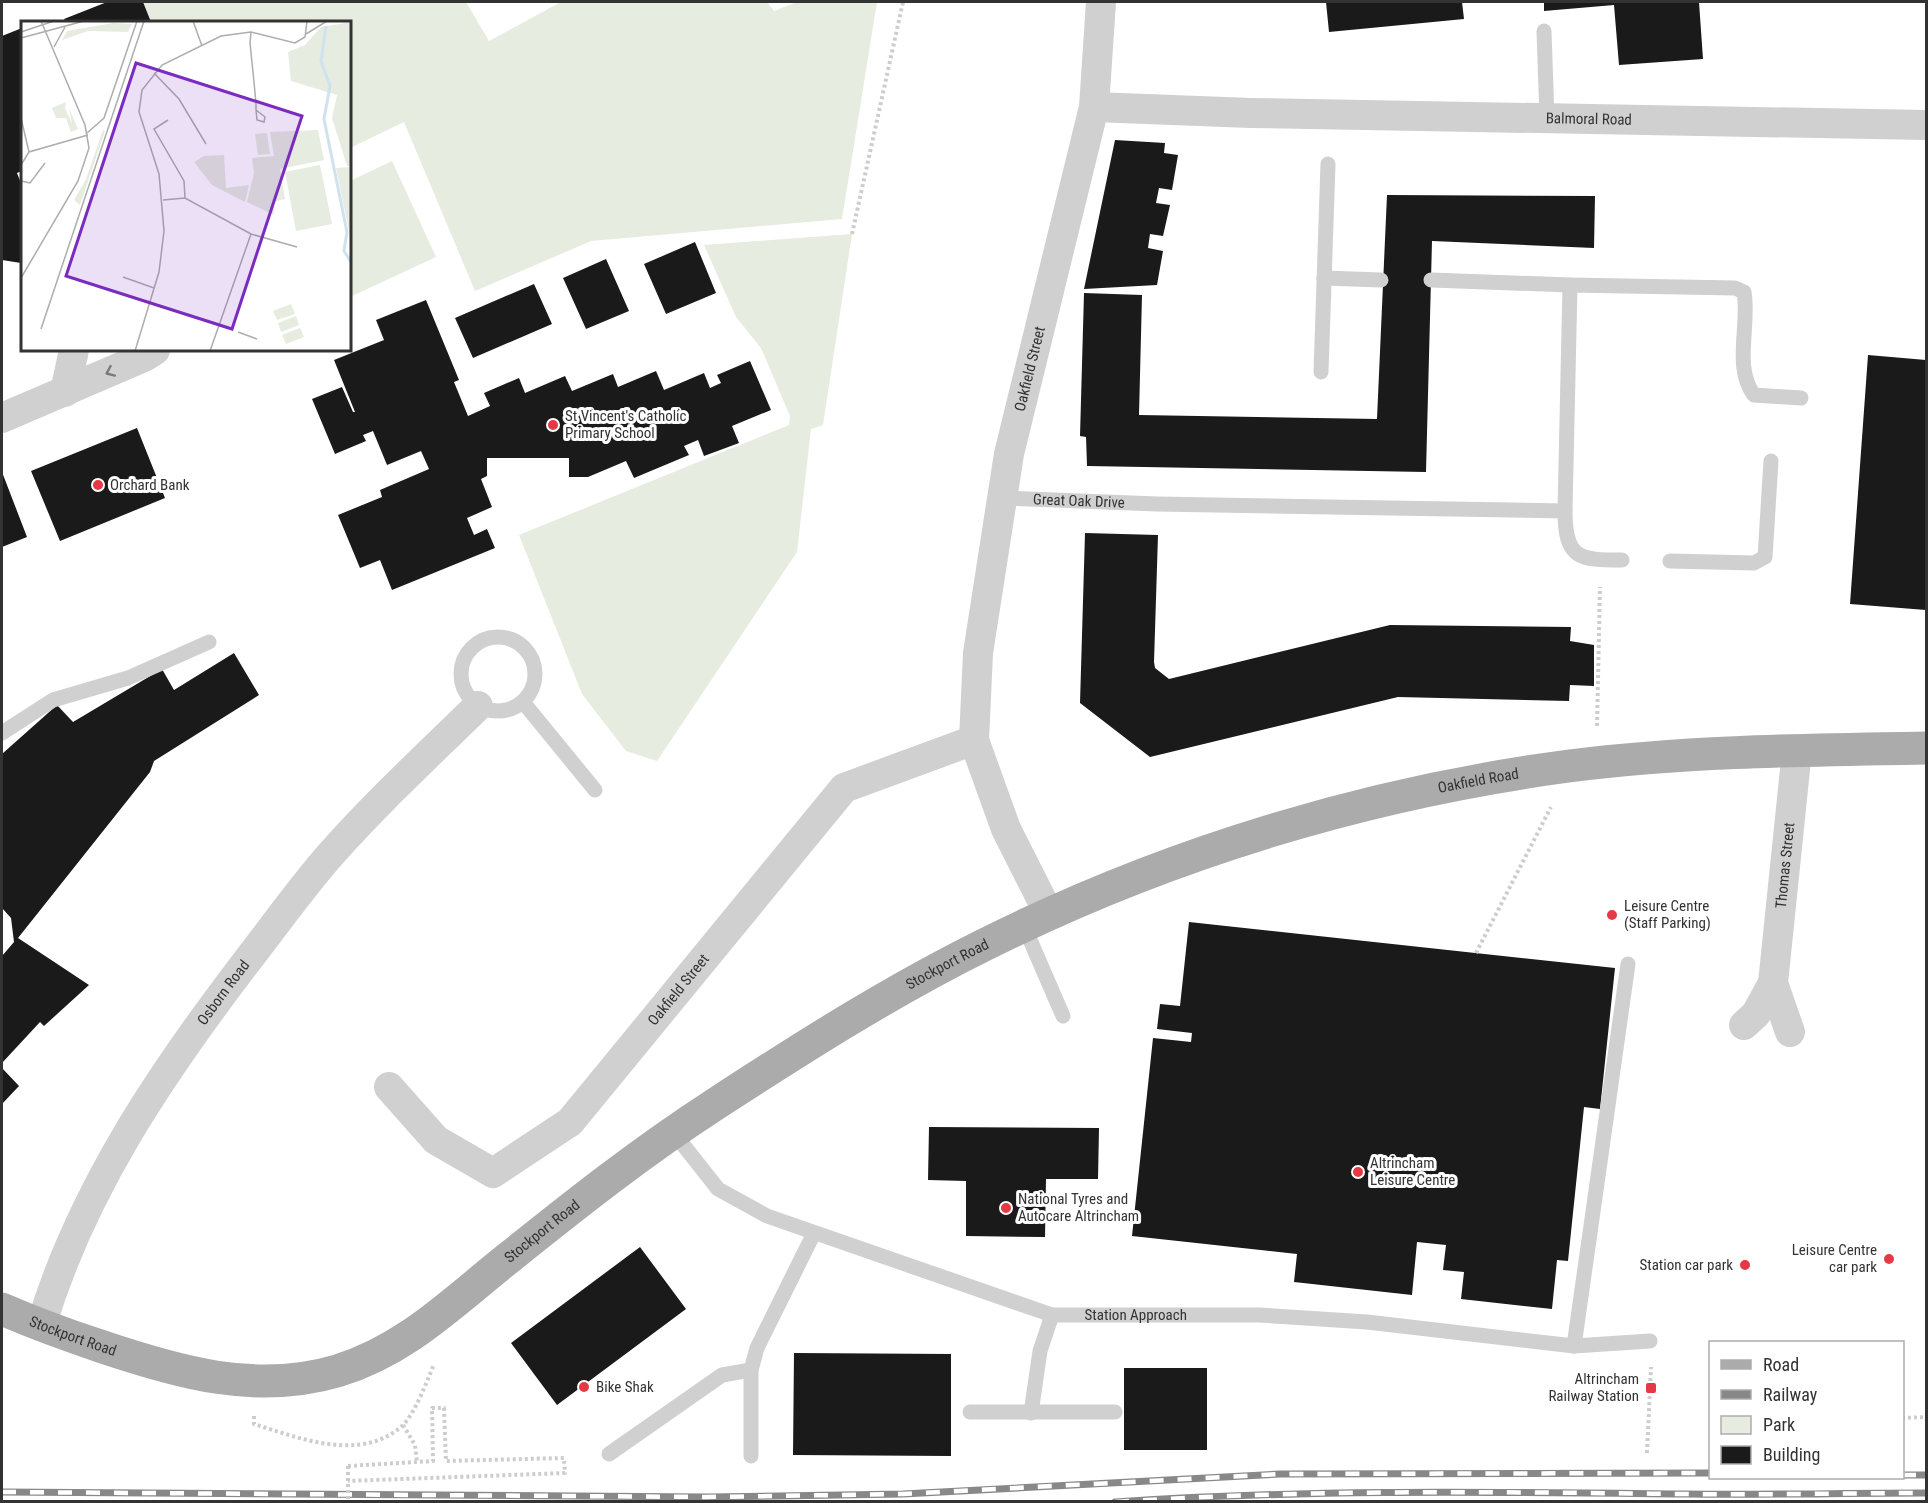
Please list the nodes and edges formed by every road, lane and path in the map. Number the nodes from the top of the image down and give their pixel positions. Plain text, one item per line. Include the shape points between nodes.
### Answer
1 (903, 2) edge
2 (1101, 2) edge
3 (1544, 31) dead end
4 (1094, 107) junction
5 (1547, 118) junction
6 (1926, 125) edge
7 (1328, 164) dead end
8 (852, 234) dead end
9 (1324, 278) junction
10 (1381, 280) dead end
11 (1431, 280) dead end
12 (1570, 285) junction
13 (74, 351) edge
14 (153, 351) edge
15 (1321, 372) dead end
16 (64, 392) junction
17 (1801, 398) dead end
18 (2, 418) edge
19 (1770, 461) dead end
20 (1003, 498) junction
21 (1565, 512) junction
22 (1600, 560) junction
23 (1622, 560) dead end
24 (1670, 561) dead end
25 (209, 642) dead end
26 (523, 702) junction
27 (478, 706) junction
28 (1597, 726) dead end
29 (2, 733) edge
30 (974, 740) junction
31 (1926, 748) edge
32 (1797, 750) junction
33 (1572, 766) junction
34 (595, 790) dead end
35 (1037, 920) junction
36 (1476, 952) dead end
37 (1628, 964) dead end
38 (1773, 983) junction
39 (1063, 1016) dead end
40 (1744, 1025) dead end
41 (1790, 1032) dead end
42 (389, 1087) dead end
43 (673, 1132) junction
44 (814, 1233) junction
45 (2, 1309) edge
46 (1052, 1315) junction
47 (429, 1325) junction
48 (41, 1326) junction
49 (1650, 1341) dead end
50 (1574, 1346) junction
51 (1652, 1364) dead end
52 (751, 1370) junction
53 (252, 1382) junction
54 (970, 1412) dead end
55 (1115, 1412) dead end
56 (1031, 1413) junction
57 (1904, 1418) edge
58 (1926, 1418) edge
59 (403, 1425) junction
60 (1647, 1453) dead end
61 (609, 1454) dead end
62 (751, 1456) dead end
63 (417, 1462) junction
64 (348, 1481) junction
65 (348, 1502) edge

1 - 8 path
2 - 4 street, Oakfield Street
3 - 5 lane
4 - 5 street, Balmoral Road
4 - 20 street, Oakfield Street via 1009,454
5 - 6 street, Balmoral Road
7 - 9 lane
9 - 10 lane
9 - 15 lane
11 - 12 lane
12 - 17 lane via 1735,288 1744,292 1747,386 1754,395
12 - 21 lane
13 - 16 street
14 -> 16 street
16 - 18 street
19 - 24 lane via 1765,558 1754,563
20 - 21 lane, Great Oak Drive
20 - 30 street, Oakfield Street via 978,653
21 - 22 lane via 1569,546 1576,555
22 - 23 lane
22 - 28 path
25 - 29 lane via 128,678 53,700
26 - 27 lane via 512,710 496,712
26 - 27 lane via 535,682 529,652 512,640 490,637 466,653 460,673 465,694
26 - 34 lane
27 - 48 street, Osborn Road via 329,856 184,1046 148,1099 94,1194 64,1256
30 - 35 street, Oakfield Street
30 - 42 street, Oakfield Street via 844,788 570,1122 493,1173 436,1140
31 - 32 main road, Oakfield Road
32 - 33 main road, Oakfield Road via 1655,757
32 - 38 street, Thomas Street
33 - 35 main road, Oakfield Road via 1426,791 1300,823 1174,863
33 - 36 path
35 - 39 lane
35 - 43 main road, Stockport Road via 853,1017
37 - 50 lane
38 - 40 street, Thomas Street
38 - 41 street, Thomas Street
43 - 44 lane, Station Approach via 718,1189 767,1216
43 - 47 main road, Stockport Road via 562,1215
44 - 46 lane, Station Approach
44 - 52 lane via 757,1348
45 - 48 main road, Stockport Road
46 - 50 lane, Station Approach via 1270,1316 1367,1322
46 - 56 lane via 1040,1351
47 - 53 main road, Stockport Road via 376,1356 331,1373
47 - 59 path via 435,1362
48 - 53 main road, Stockport Road via 140,1360 209,1378
49 - 50 lane, Station Approach
51 - 60 path
52 - 61 lane via 722,1375
52 - 62 lane
53 - 59 path via 254,1424 306,1440 357,1445
54 - 56 lane
55 - 56 lane
57 - 58 path
59 - 63 path via 416,1445
63 - 64 path, bridge via 348,1466
63 - 64 path via 433,1461 432,1408 444,1408 446,1461 564,1458 565,1473
64 - 65 path, bridge

